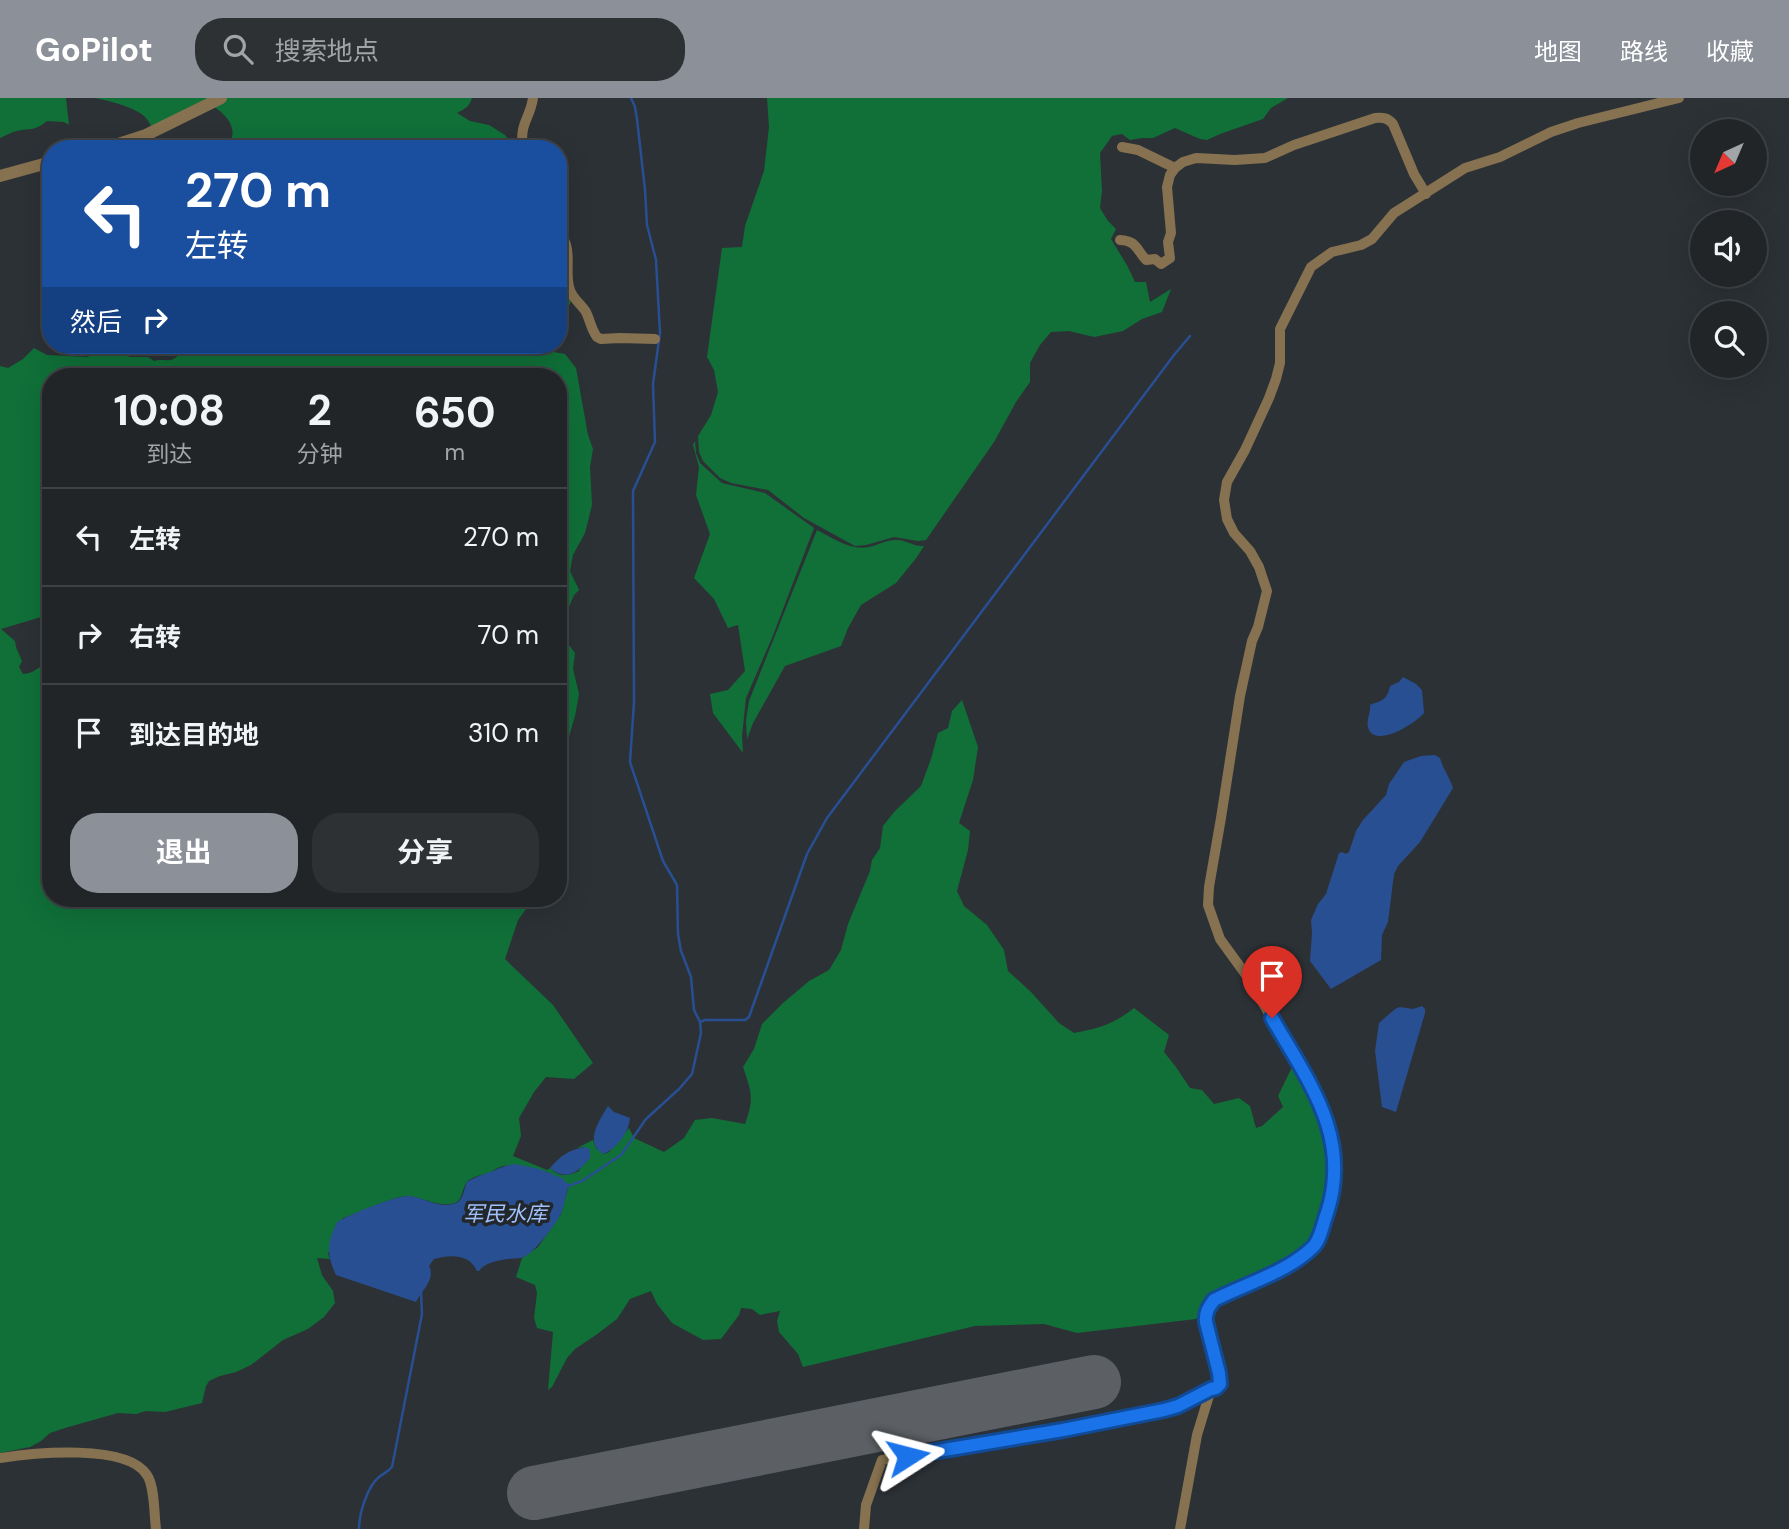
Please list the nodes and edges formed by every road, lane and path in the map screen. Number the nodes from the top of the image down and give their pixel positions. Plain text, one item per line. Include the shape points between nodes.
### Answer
1 (221, 98) edge
2 (533, 98) edge
3 (1679, 98) edge
4 (131, 140) edge
5 (522, 140) edge
6 (1122, 147) dead end
7 (42, 164) edge
8 (1175, 168) junction
9 (0, 176) edge
10 (1426, 194) junction
11 (1120, 240) dead end
12 (567, 245) edge
13 (655, 339) dead end
14 (1211, 1389) junction
15 (0, 1458) edge
16 (156, 1529) edge
17 (864, 1529) edge
18 (1180, 1529) edge

1 - 4 street
2 - 5 street
3 - 10 street via 1550,132 1500,157 1465,168
6 - 8 street
7 - 9 street
8 - 10 street via 1196,158 1265,158 1382,117 1393,124
8 - 11 street via 1167,187 1170,258 1161,264 1156,259 1146,260 1130,241
10 - 14 street via 1395,213 1372,239 1332,252 1311,267 1280,329 1280,363 1269,398 1227,482 1227,519 1251,551 1267,591 1240,696 1208,905 1220,939 1249,979 1319,1100 1333,1147 1334,1180 1316,1244 1287,1266 1214,1300 1209,1307 1205,1316 1220,1384
12 - 13 street via 568,286 597,337
14 - 17 street via 1164,1410 882,1460 866,1505
14 - 18 street
15 - 16 street via 78,1452 116,1456 132,1463 150,1482

